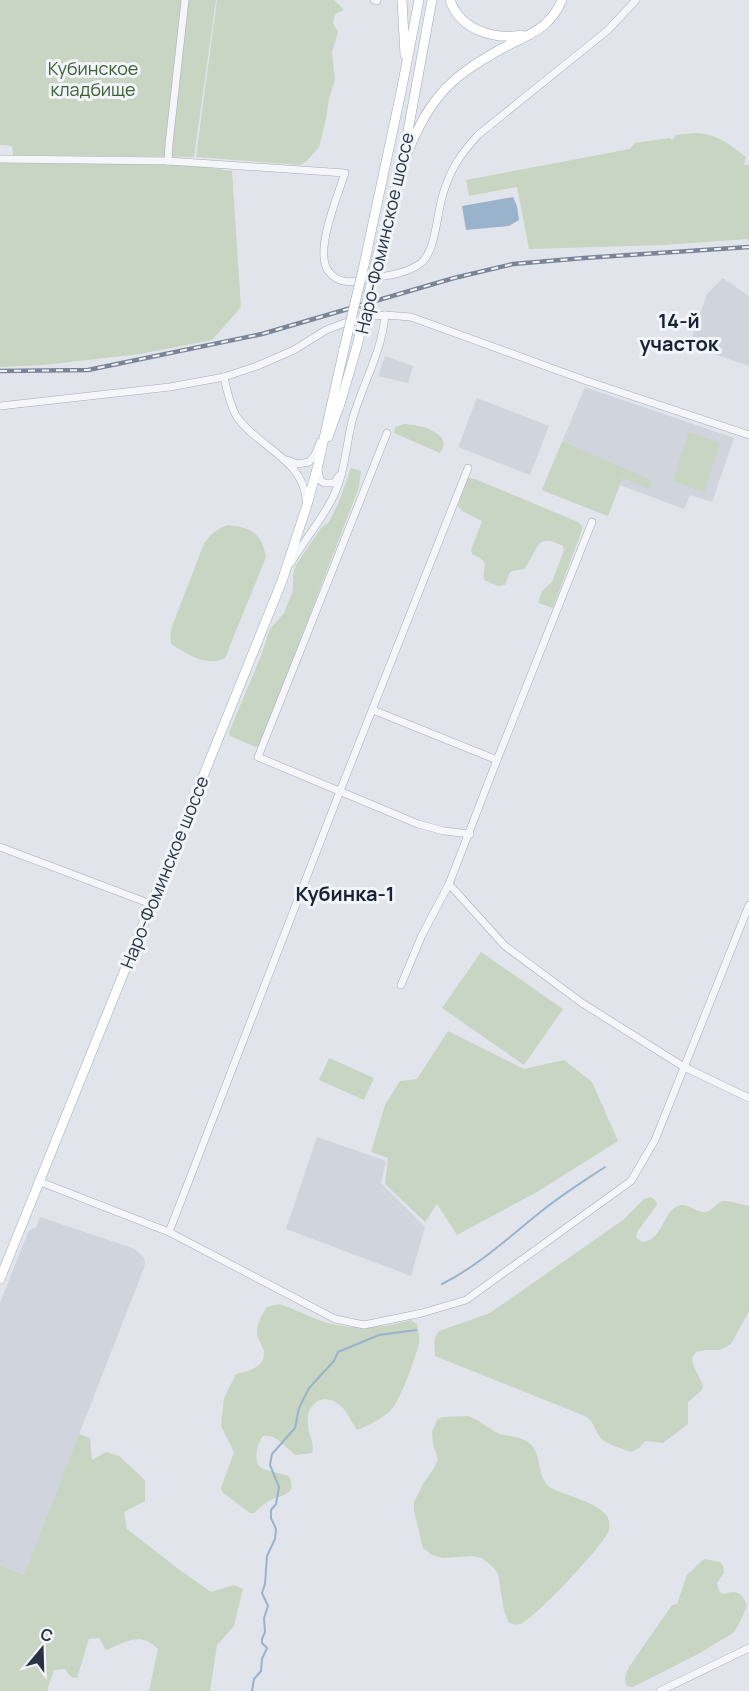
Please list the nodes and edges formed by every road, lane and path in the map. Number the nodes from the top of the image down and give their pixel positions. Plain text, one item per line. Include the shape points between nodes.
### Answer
1 (185, 0) edge
2 (402, 0) edge
3 (419, 0) edge
4 (432, 0) edge
5 (450, 0) edge
6 (562, 0) edge
7 (636, 0) edge
8 (537, 32) junction
9 (405, 73) junction
10 (0, 159) edge
11 (168, 161) junction
12 (402, 164) junction
13 (385, 315) junction
14 (224, 377) junction
15 (0, 406) edge
16 (387, 433) dead end
17 (324, 434) junction
18 (749, 435) edge
19 (282, 457) junction
20 (318, 463) junction
21 (342, 468) junction
22 (468, 468) dead end
23 (307, 505) junction
24 (592, 522) dead end
25 (282, 581) junction
26 (373, 710) junction
27 (497, 760) junction
28 (340, 791) junction
29 (470, 834) junction
30 (0, 847) edge
31 (450, 884) junction
32 (151, 904) junction
33 (749, 906) edge
34 (401, 985) dead end
35 (684, 1067) junction
36 (749, 1098) edge
37 (38, 1181) junction
38 (169, 1232) junction
39 (0, 1279) edge
40 (749, 1648) edge
41 (660, 1691) edge

1 - 11 street
2 - 9 main road
3 - 9 main road, Наро-Фоминское шоссе
4 - 12 main road, Наро-Фоминское шоссе
5 - 8 main road via 461,19 489,34 503,37
6 - 8 main road via 549,22
7 - 11 street via 608,30 478,135 459,156 442,195 428,255 421,263 400,272 352,283 341,281 325,269 324,241 345,173
8 - 12 main road via 464,72 441,92 422,119
9 - 17 main road, Наро-Фоминское шоссе, bridge
10 - 11 street
12 - 20 main road, Наро-Фоминское шоссе, bridge via 357,346
13 - 14 street via 346,322 294,350
13 - 18 street via 411,317
13 - 21 street via 382,337 353,418
14 - 15 street
14 - 19 street via 237,416
16 - 28 street via 258,757
17 - 19 street via 309,462 297,464
17 - 20 main road, Наро-Фоминское шоссе
19 - 23 street via 303,482
20 - 21 street via 320,480 329,484 334,483
20 - 23 main road, Наро-Фоминское шоссе
21 - 25 street via 333,498
22 - 26 street
23 - 25 main road, Наро-Фоминское шоссе
24 - 27 street
25 - 32 main road, Наро-Фоминское шоссе
26 - 27 street
26 - 28 street
27 - 29 street
28 - 29 street via 418,824
28 - 38 street
29 - 31 street
30 - 32 street
31 - 34 street
31 - 35 street via 504,946 582,1003
32 - 37 main road, Наро-Фоминское шоссе
33 - 35 street
35 - 36 street
35 - 38 street via 655,1140 631,1181 466,1300 364,1325 335,1319
37 - 38 street
37 - 39 main road, Наро-Фоминское шоссе
40 - 41 street

